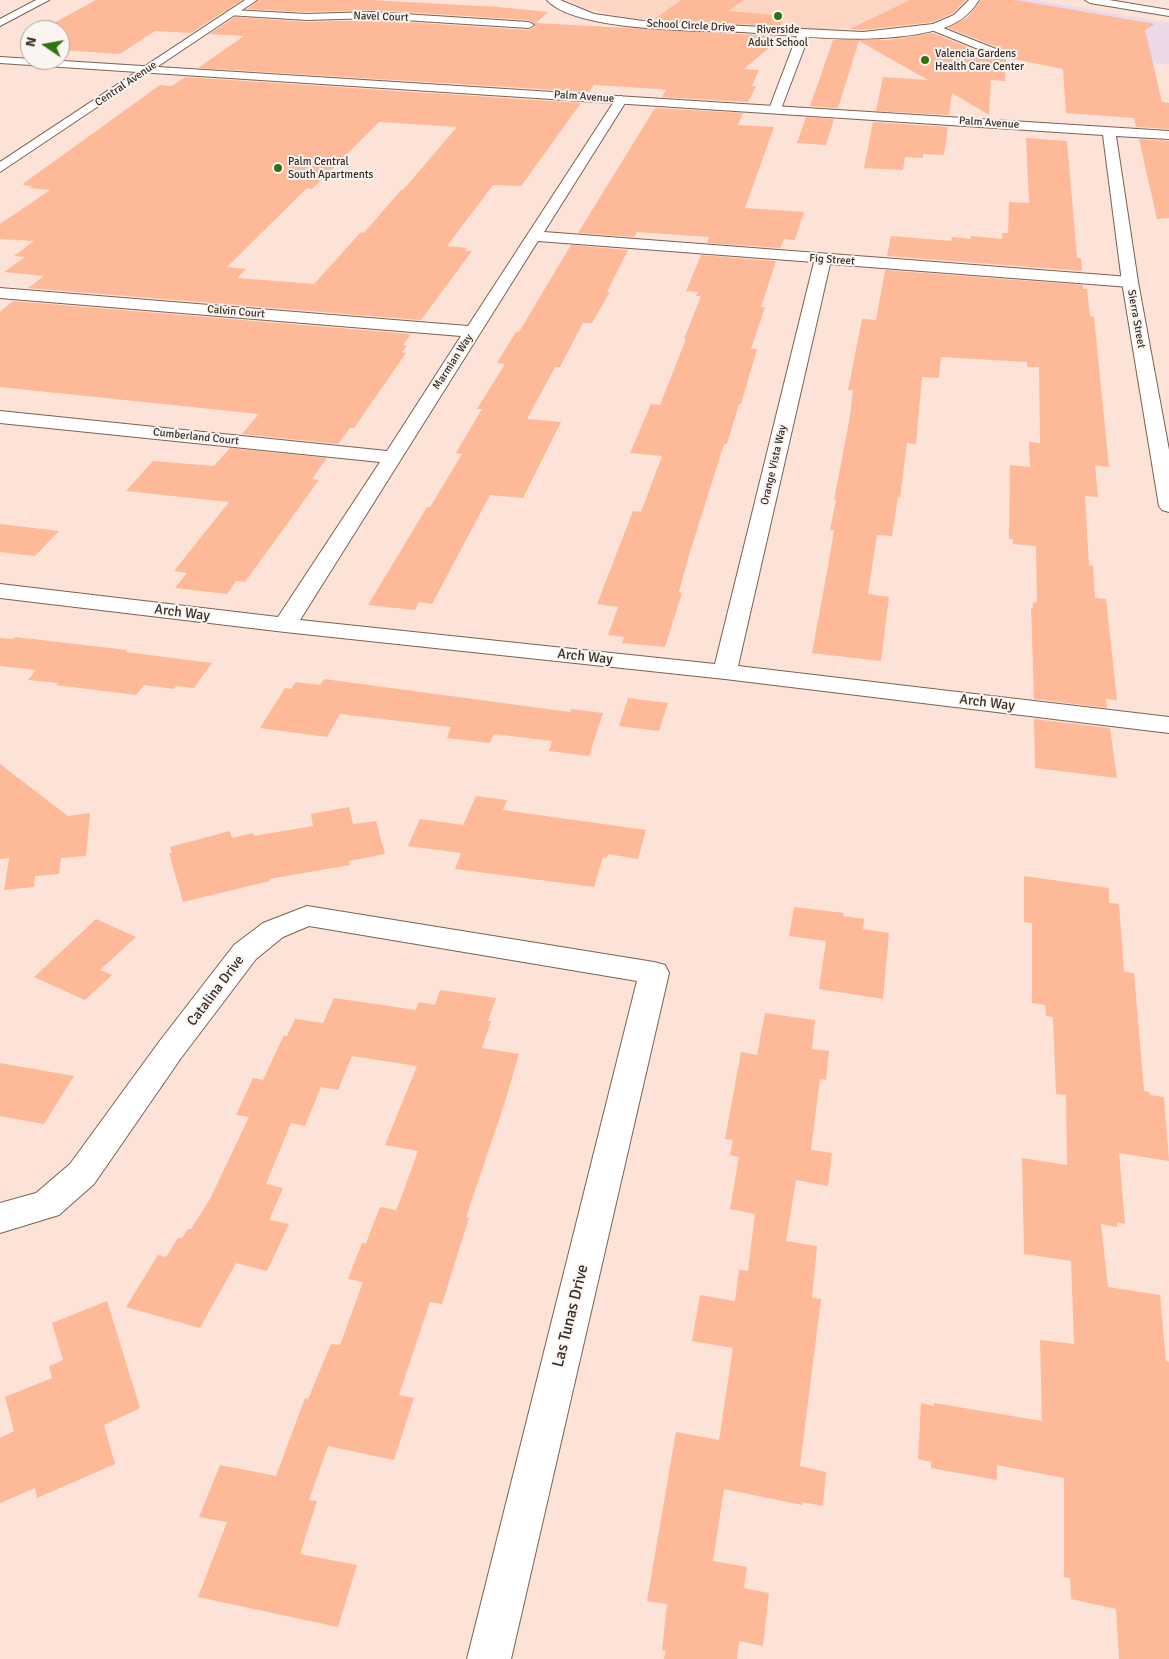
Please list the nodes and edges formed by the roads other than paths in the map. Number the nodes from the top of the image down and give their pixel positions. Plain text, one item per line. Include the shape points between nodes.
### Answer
1 (44, 0) edge
2 (252, 0) edge
3 (552, 0) edge
4 (974, 0) edge
5 (1090, 0) edge
6 (232, 13) junction
7 (1169, 13) edge
8 (0, 23) edge
9 (529, 25) dead end
10 (933, 27) junction
11 (804, 33) junction
12 (1002, 56) dead end
13 (0, 60) edge
14 (148, 69) junction
15 (621, 100) junction
16 (775, 109) junction
17 (1109, 131) junction
18 (1169, 134) edge
19 (0, 168) edge
20 (534, 236) junction
21 (823, 259) junction
22 (1130, 282) junction
23 (0, 293) edge
24 (472, 332) junction
25 (0, 417) edge
26 (392, 457) junction
27 (1169, 506) edge
28 (0, 591) edge
29 (285, 625) junction
30 (725, 672) junction
31 (1169, 725) edge
32 (654, 973) joint
33 (0, 1218) edge
34 (489, 1659) edge

1 - 8 street
2 - 6 street, Central Avenue
3 - 11 street, School Circle Drive via 592,16 636,23
4 - 10 street, School Circle Drive via 963,15
5 - 7 street
6 - 9 street, Navel Court via 307,17 372,15
6 - 14 street, Central Avenue
10 - 11 street, School Circle Drive via 863,34
10 - 12 street
11 - 16 street
13 - 14 street, Palm Avenue
14 - 15 street, Palm Avenue
14 - 19 street, Central Avenue
15 - 16 street, Palm Avenue
15 - 20 street, Marmian Way
16 - 17 street, Palm Avenue
17 - 18 street, Palm Avenue
17 - 22 street, Sierra Street
20 - 21 street, Fig Street
20 - 24 street, Marmian Way
21 - 22 street, Fig Street
21 - 30 street, Orange Vista Way
22 - 27 street, Sierra Street
23 - 24 street, Calvin Court
24 - 26 street, Marmian Way
25 - 26 street, Cumberland Court
26 - 29 street, Marmian Way
28 - 29 street, Arch Way
29 - 30 street, Arch Way
30 - 31 street, Arch Way
32 - 33 street, Catalina Drive via 307,916 273,930 245,952 82,1174 47,1205
32 - 34 street, Las Tunas Drive

